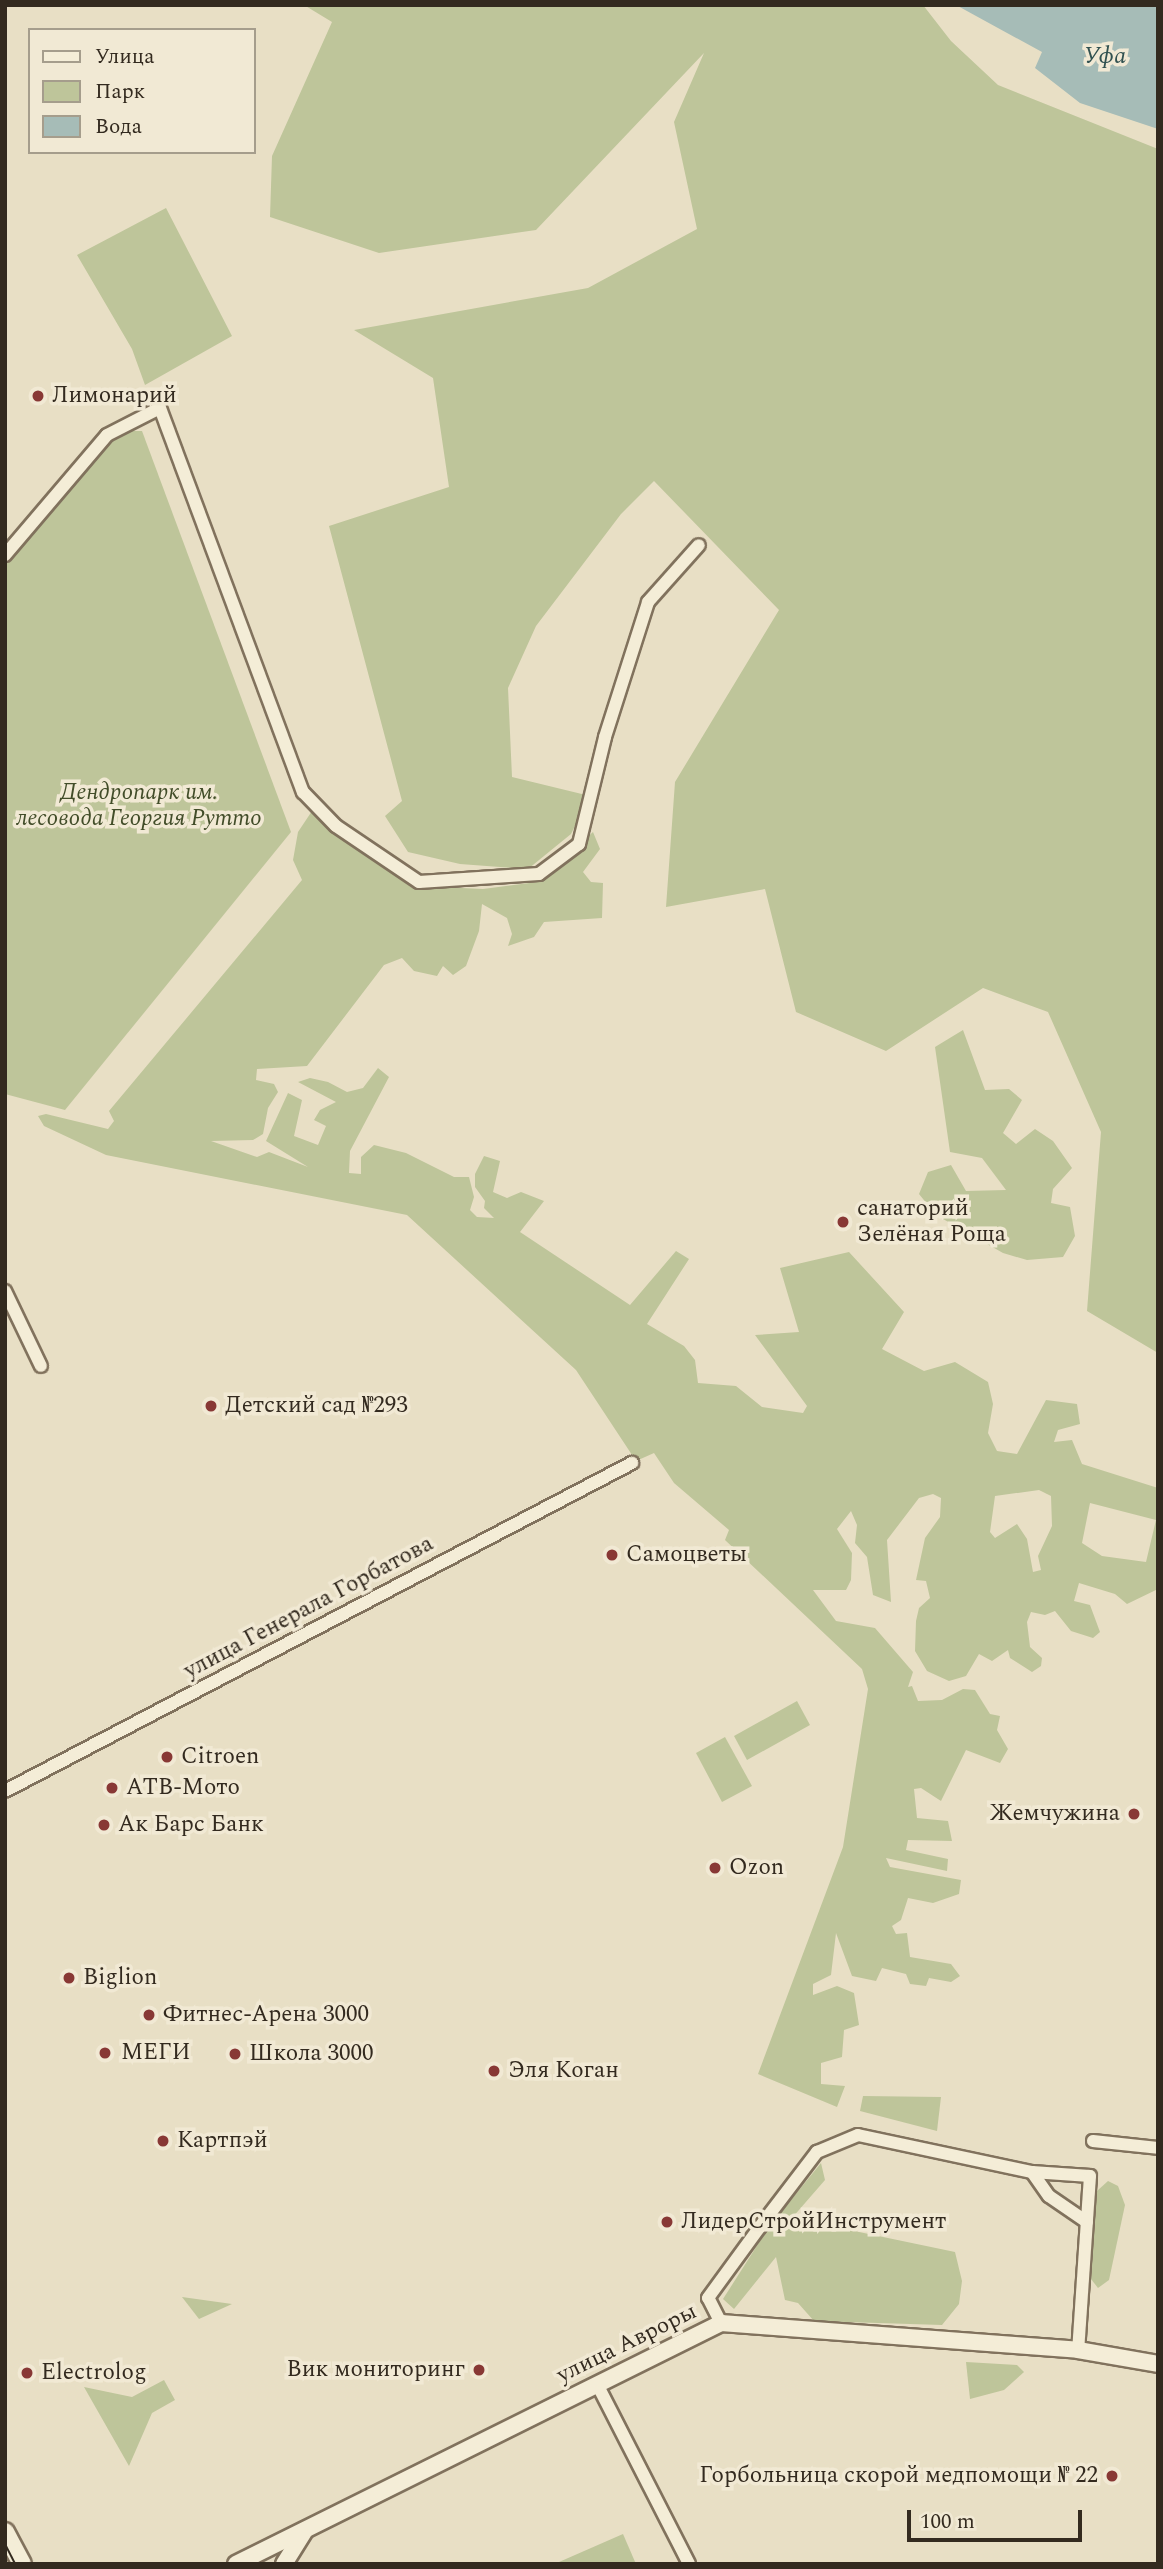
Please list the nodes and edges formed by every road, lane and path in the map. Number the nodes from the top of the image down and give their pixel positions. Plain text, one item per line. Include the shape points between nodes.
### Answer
1 (699, 545) dead end
2 (5, 555) edge
3 (5, 1291) edge
4 (41, 1366) dead end
5 (632, 1463) dead end
6 (5, 1791) edge
7 (1093, 2141) dead end
8 (1158, 2148) edge
9 (1032, 2172) junction
10 (1087, 2222) junction
11 (721, 2323) junction
12 (1078, 2350) junction
13 (1158, 2364) edge
14 (597, 2384) junction
15 (305, 2529) junction
16 (5, 2532) edge
17 (22, 2564) edge
18 (236, 2564) edge
19 (284, 2564) edge
20 (689, 2564) edge

1 - 2 street via 648,602 579,844 539,874 419,882 336,826 303,792 160,408 107,435
3 - 4 street
5 - 6 street, улица Генерала Горбатова
7 - 8 street
9 - 10 street via 1049,2196
9 - 10 street via 1090,2176
9 - 11 street via 858,2135 817,2152 708,2298
10 - 12 street
11 - 12 street, улица Авроры
11 - 14 street, улица Авроры
12 - 13 street, улица Авроры
14 - 15 street, улица Авроры
14 - 20 street
15 - 18 street, улица Авроры
15 - 19 street
16 - 17 main road

